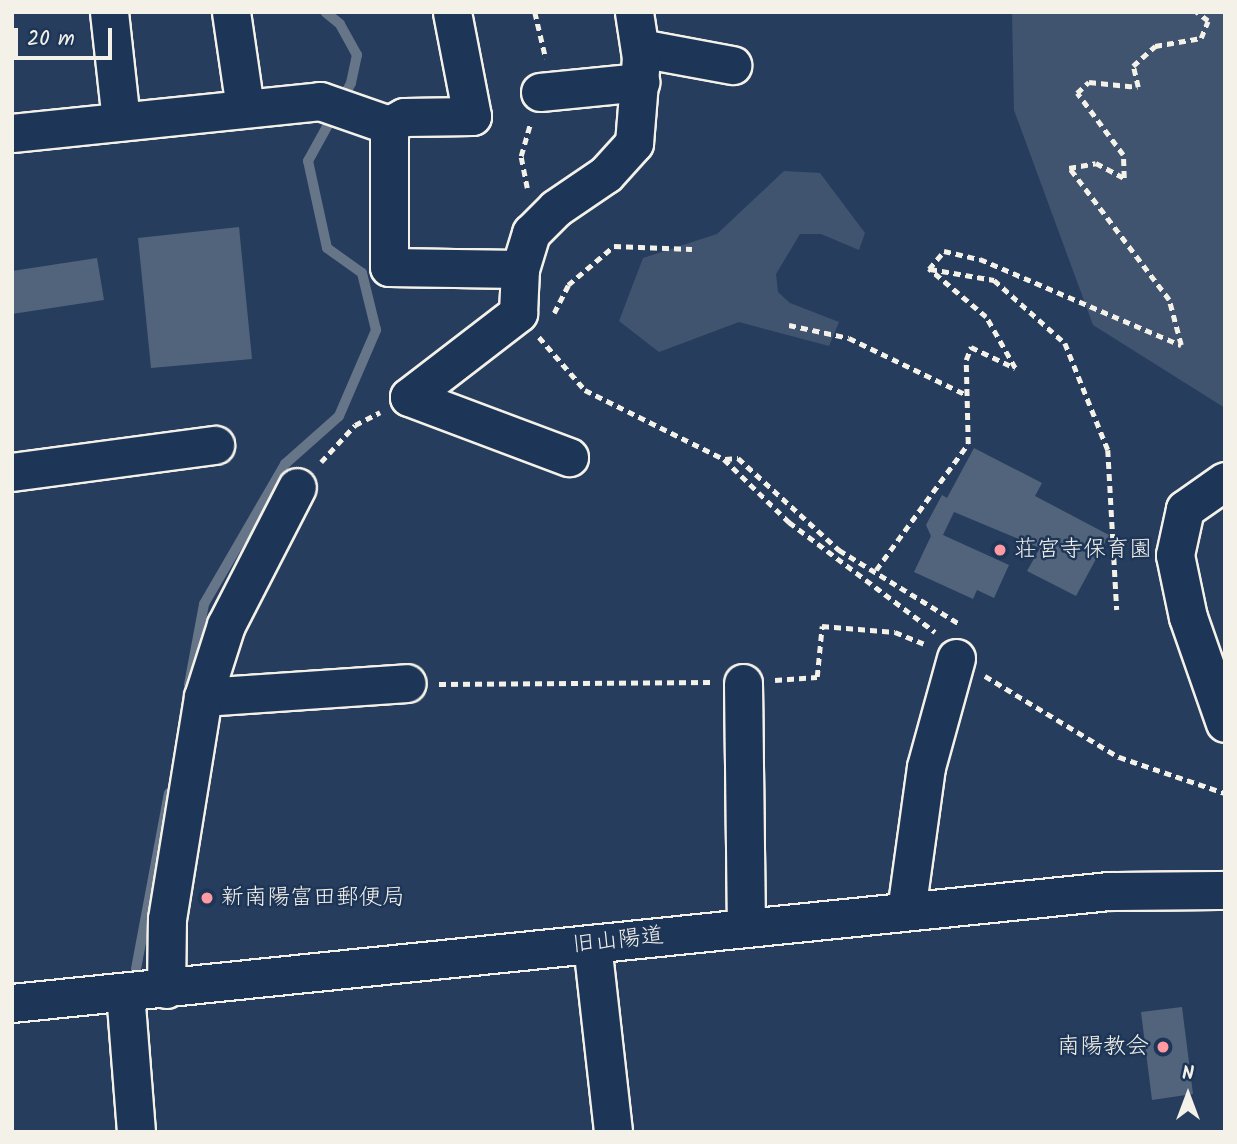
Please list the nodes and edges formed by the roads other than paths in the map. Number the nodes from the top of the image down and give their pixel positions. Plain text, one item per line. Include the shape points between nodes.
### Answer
1 (108, 12) edge
2 (231, 12) edge
3 (452, 12) edge
4 (634, 12) edge
5 (640, 65) junction
6 (732, 65) dead end
7 (540, 92) dead end
8 (245, 108) junction
9 (121, 121) junction
10 (389, 125) junction
11 (12, 133) edge
12 (520, 269) junction
13 (215, 445) dead end
14 (569, 457) dead end
15 (12, 472) edge
16 (1225, 481) edge
17 (297, 487) road end
18 (957, 640) road end
19 (407, 683) road end
20 (743, 683) road end
21 (204, 697) junction
22 (1225, 723) edge
23 (1225, 890) edge
24 (906, 911) junction
25 (746, 928) junction
26 (592, 944) junction
27 (166, 989) junction
28 (125, 992) junction
29 (12, 1003) edge
30 (136, 1132) edge
31 (613, 1132) edge

1 - 9 street
2 - 8 street
3 - 10 street via 472,116 404,117
4 - 5 street
5 - 6 street
5 - 7 street
5 - 12 street via 634,143 606,174 556,208 531,233
8 - 9 street
8 - 10 street via 334,106
9 - 11 street
10 - 12 street via 389,267
12 - 14 street via 538,326 409,397
13 - 15 street
16 - 22 street via 1185,509 1175,555 1188,617
17 - 21 street via 226,625
18 - 24 street via 926,767
19 - 21 street
20 - 25 street
21 - 27 street via 167,919
23 - 24 street, 旧山陽道 via 1109,891
24 - 25 street, 旧山陽道
25 - 26 street, 旧山陽道
26 - 27 street, 旧山陽道
26 - 31 street
27 - 28 street, 旧山陽道
28 - 29 street, 旧山陽道
28 - 30 street

